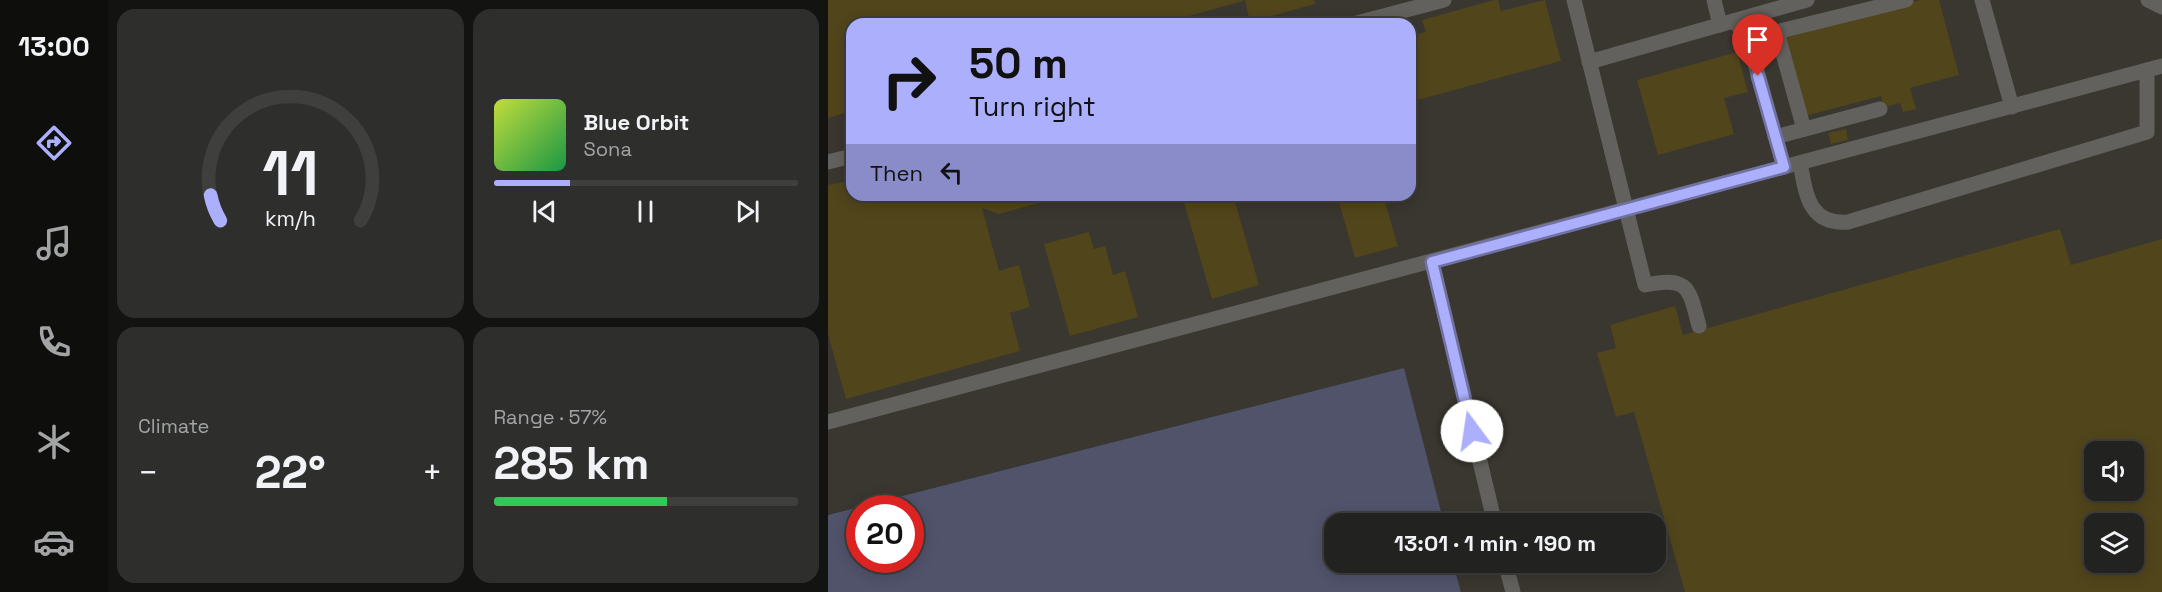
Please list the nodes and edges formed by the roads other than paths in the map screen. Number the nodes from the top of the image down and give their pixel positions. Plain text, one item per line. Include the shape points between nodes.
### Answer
1 (1444, 0) edge
2 (1574, 0) edge
3 (1714, 0) edge
4 (1807, 0) edge
5 (1906, 0) edge
6 (1982, 0) edge
7 (2148, 0) edge
8 (2162, 8) edge
9 (1376, 18) edge
10 (1727, 23) junction
11 (1777, 32) junction
12 (1747, 35) junction
13 (1589, 62) junction
14 (2162, 66) edge
15 (2147, 70) junction
16 (2012, 107) junction
17 (1880, 109) dead end
18 (1804, 129) junction
19 (2154, 130) edge
20 (1775, 137) junction
21 (846, 158) edge
22 (828, 162) edge
23 (1800, 163) junction
24 (1784, 167) junction
25 (1628, 208) junction
26 (1432, 262) junction
27 (1699, 326) dead end
28 (828, 423) edge
29 (1493, 513) edge
30 (1508, 573) edge
31 (1512, 592) edge

1 - 9 lane
2 - 13 lane
3 - 10 lane
4 - 10 lane
5 - 11 lane
6 - 16 lane
7 - 8 lane
10 - 12 lane
10 - 13 lane
11 - 12 lane
11 - 18 lane
12 - 20 lane
13 - 25 lane
14 - 15 lane
15 - 16 lane
15 - 19 lane
16 - 23 lane
17 - 18 lane
18 - 20 lane
19 - 23 lane via 1848,222 1832,222 1814,211
20 - 24 lane
21 - 22 lane
23 - 24 lane
24 - 25 lane
25 - 26 lane
25 - 27 lane via 1645,285 1679,283 1691,295
26 - 28 lane
26 - 29 lane
30 - 31 lane

